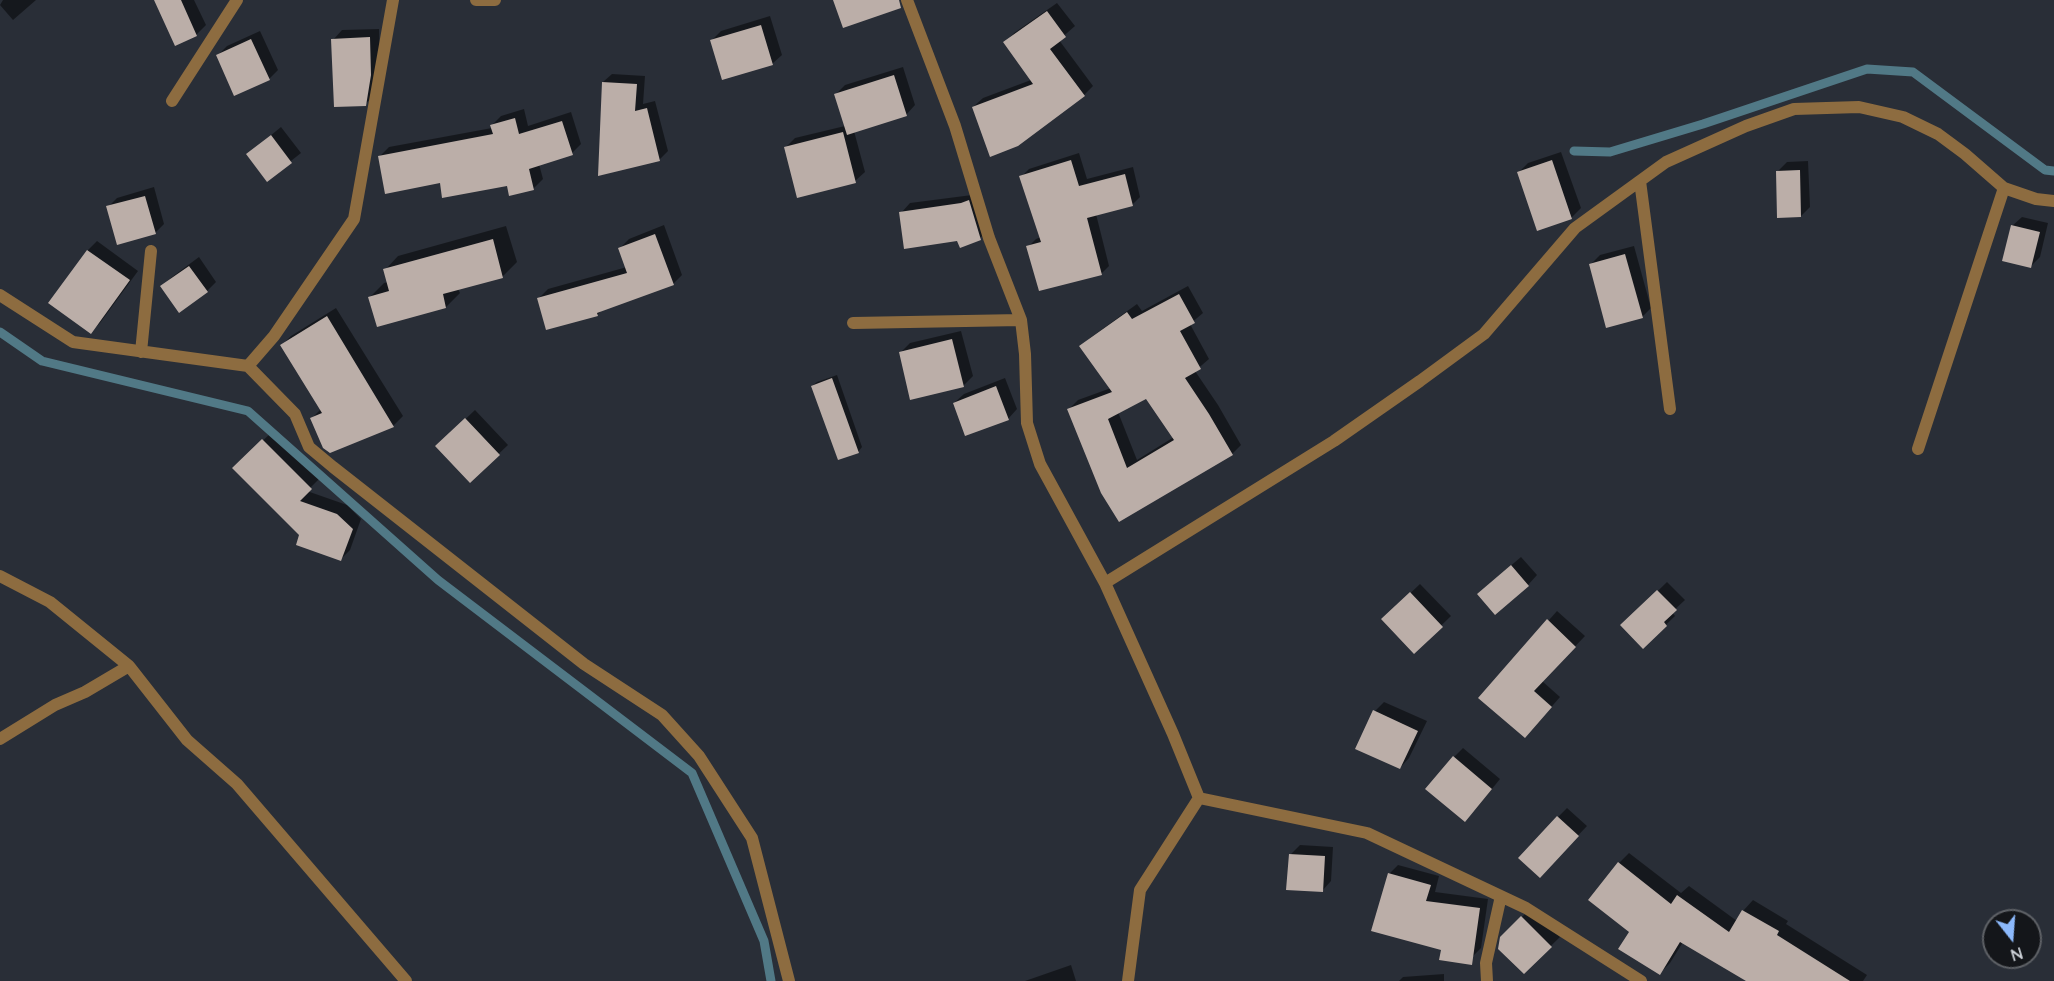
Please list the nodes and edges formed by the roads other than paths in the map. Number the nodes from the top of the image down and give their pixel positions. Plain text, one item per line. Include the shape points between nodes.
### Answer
1 (237, 0) edge
2 (393, 0) edge
3 (476, 0) edge
4 (495, 0) edge
5 (907, 0) edge
6 (172, 101) dead end
7 (1640, 181) junction
8 (2004, 188) junction
9 (2054, 201) edge
10 (151, 251) dead end
11 (0, 295) edge
12 (1021, 320) junction
13 (853, 323) dead end
14 (141, 352) junction
15 (248, 366) junction
16 (1670, 409) dead end
17 (1918, 449) dead end
18 (0, 576) edge
19 (1105, 583) junction
20 (129, 666) junction
21 (0, 739) edge
22 (1199, 798) junction
23 (1501, 896) junction
24 (406, 981) edge
25 (789, 981) edge
26 (1128, 981) edge
27 (1487, 981) edge
28 (1641, 981) edge

1 - 6 street
2 - 15 street via 354,219 274,336
3 - 4 street
5 - 12 street
7 - 8 street via 1666,162 1794,109 1859,106 1903,117 1938,134
7 - 16 street
7 - 19 street via 1575,228 1484,334 1334,441
8 - 9 street
8 - 17 street
10 - 14 street
11 - 14 street via 73,342
12 - 13 street
12 - 19 street via 1027,423 1040,464
14 - 15 street
15 - 25 street via 295,414 309,447 584,663 662,715 699,756 752,838
18 - 20 street via 50,602
19 - 22 street
20 - 21 street
20 - 24 street via 187,740 237,784
22 - 23 street via 1367,833
22 - 26 street via 1140,890
23 - 27 street via 1486,963
23 - 28 street via 1527,908

